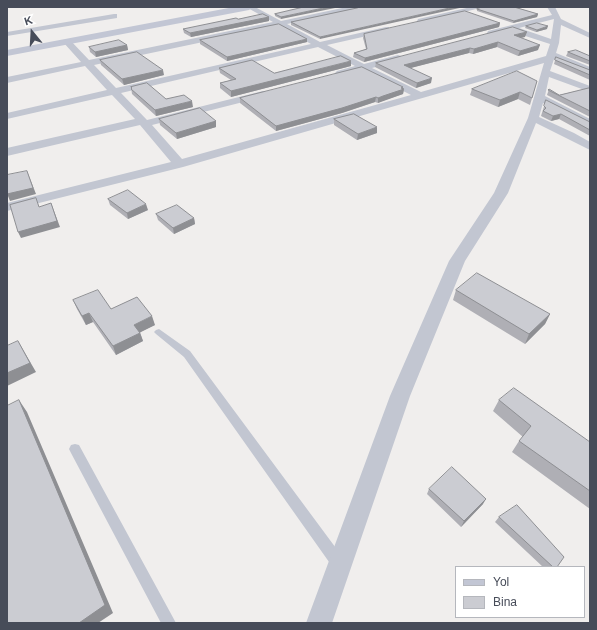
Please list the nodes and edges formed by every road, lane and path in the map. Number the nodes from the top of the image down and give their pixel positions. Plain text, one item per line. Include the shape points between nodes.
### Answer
1 (250, 7) edge
2 (357, 7) edge
3 (453, 7) edge
4 (105, 10) dead end
5 (464, 11) junction
6 (478, 11) edge
7 (555, 15) edge
8 (121, 22) junction
9 (281, 23) junction
10 (411, 23) edge
11 (497, 23) edge
12 (396, 27) edge
13 (511, 28) junction
14 (7, 34) edge
15 (481, 36) edge
16 (590, 36) edge
17 (67, 42) junction
18 (320, 45) junction
19 (7, 53) edge
20 (408, 56) edge
21 (551, 57) junction
22 (87, 63) junction
23 (364, 67) junction
24 (590, 70) edge
25 (334, 75) edge
26 (7, 80) edge
27 (590, 89) edge
28 (273, 91) edge
29 (115, 92) junction
30 (419, 95) junction
31 (540, 97) junction
32 (7, 116) edge
33 (532, 118) junction
34 (590, 122) edge
35 (143, 123) junction
36 (590, 147) edge
37 (7, 152) edge
38 (179, 164) junction
39 (7, 207) edge
40 (159, 332) dead end
41 (75, 449) dead end
42 (340, 565) junction
43 (169, 623) edge
44 (319, 623) edge

1 - 8 main road
1 - 9 street
2 - 9 street
3 - 5 street
4 - 8 street
5 - 6 street
5 - 10 street
7 - 13 street
7 - 16 street
7 - 21 street
8 - 14 street
8 - 17 main road
9 - 18 street
9 - 22 street
11 - 13 street
12 - 18 street
13 - 15 street
13 - 21 street
17 - 19 main road
17 - 22 street
18 - 23 street
18 - 29 street
20 - 23 street
21 - 24 street
21 - 27 street
21 - 30 street
21 - 31 street
22 - 26 street
22 - 29 street
23 - 25 street
23 - 30 street
28 - 35 street
29 - 32 street
29 - 35 street
30 - 38 street
31 - 33 street
31 - 34 street
33 - 36 street
33 - 42 street via 501,193 457,261 400,396
35 - 37 street
35 - 38 street
38 - 39 street
40 - 42 lane via 187,354
41 - 43 lane
42 - 44 street

